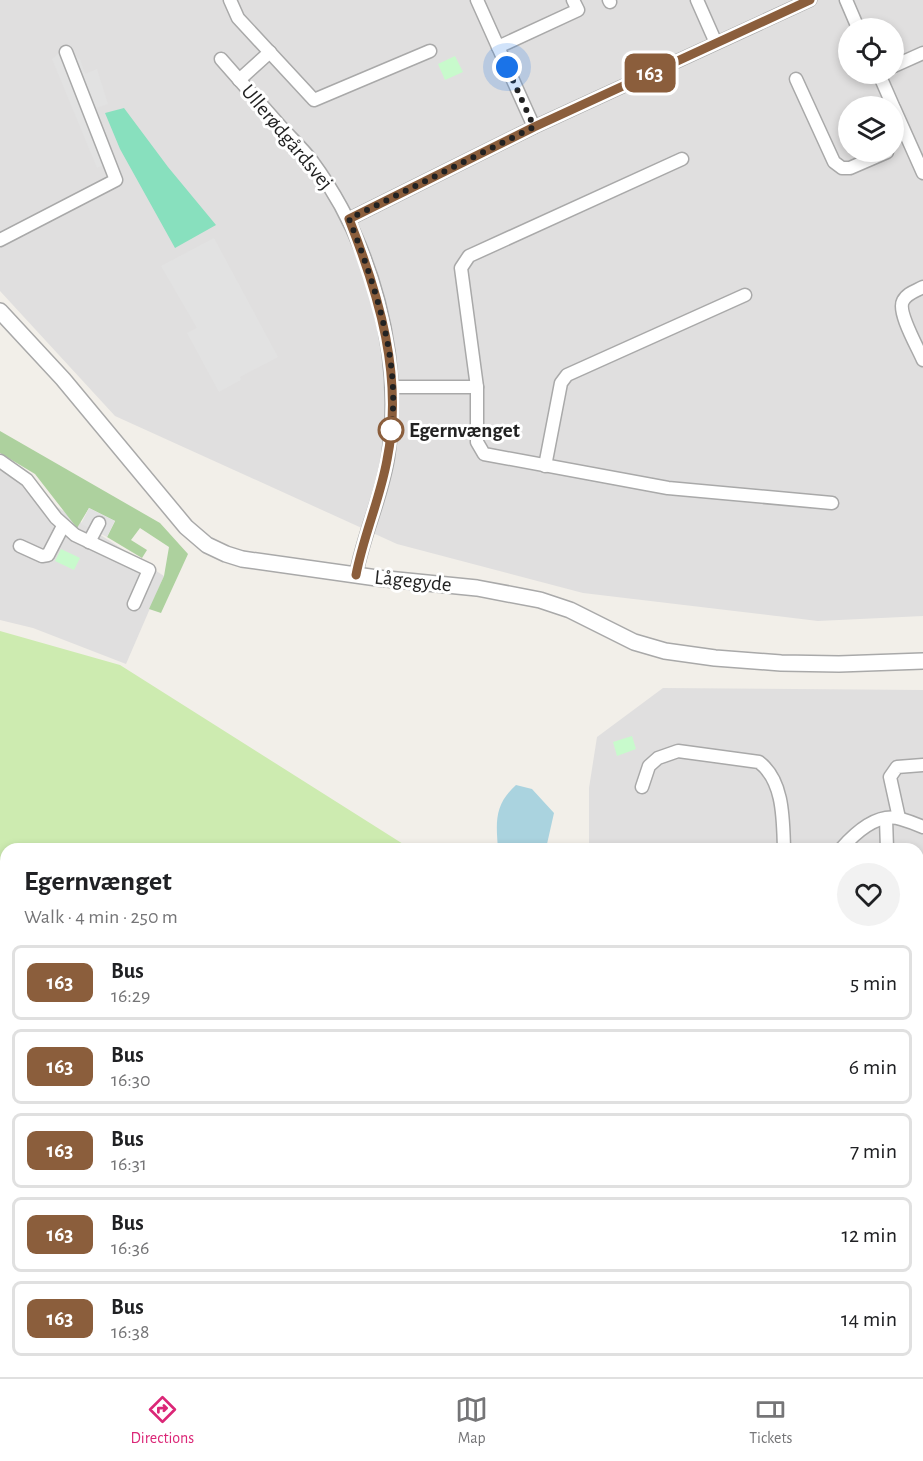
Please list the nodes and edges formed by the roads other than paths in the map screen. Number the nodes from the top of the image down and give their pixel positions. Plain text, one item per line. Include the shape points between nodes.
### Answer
1 (230, 0) edge
2 (477, 0) edge
3 (573, 0) edge
4 (697, 0) edge
5 (810, 0) edge
6 (846, 0) edge
7 (854, 18) edge
8 (716, 43) junction
9 (498, 47) junction
10 (430, 51) dead end
11 (66, 52) dead end
12 (270, 52) junction
13 (923, 52) edge
14 (221, 59) dead end
15 (904, 61) edge
16 (796, 79) dead end
17 (239, 80) junction
18 (534, 127) junction
19 (904, 130) edge
20 (909, 142) junction
21 (904, 144) edge
22 (682, 159) dead end
23 (864, 162) edge
24 (923, 173) edge
25 (349, 219) junction
26 (0, 240) edge
27 (923, 288) edge
28 (745, 295) dead end
29 (0, 311) edge
30 (923, 360) edge
31 (392, 387) junction
32 (477, 387) junction
33 (0, 461) edge
34 (545, 466) junction
35 (832, 503) dead end
36 (99, 523) dead end
37 (63, 526) junction
38 (89, 542) junction
39 (20, 546) dead end
40 (356, 575) junction
41 (134, 604) dead end
42 (923, 661) edge
43 (923, 765) edge
44 (642, 787) dead end
45 (899, 818) junction
46 (886, 819) junction
47 (923, 827) edge
48 (784, 843) edge
49 (846, 843) edge
50 (887, 843) edge

1 - 12 street via 238,18
2 - 9 street
3 - 9 street via 578,10
4 - 8 street
5 - 8 street
6 - 7 street
8 - 18 street
9 - 18 street
10 - 12 street via 314,100
11 - 26 street via 116,180
12 - 17 street
13 - 15 street
14 - 17 street, Ullerødgårdsvej
16 - 23 street via 834,162 842,168
17 - 25 street, Ullerødgårdsvej via 310,159
18 - 25 street
19 - 20 street
20 - 21 street
20 - 24 street
22 - 32 street via 469,256 461,268
25 - 31 street, Ullerødgårdsvej via 380,308
27 - 30 street via 908,294 901,303 901,312
28 - 34 street via 567,375 561,383
29 - 40 street, Lågegyde via 52,366 199,540 242,559
31 - 32 street
31 - 40 street, Ullerødgårdsvej via 387,460
32 - 34 street via 477,442 484,454
33 - 37 street via 27,480
34 - 35 street via 668,488
36 - 38 street
37 - 38 street
37 - 39 street via 48,555
38 - 41 street via 149,570
40 - 42 street, Lågegyde via 468,587 540,600 570,610 634,642 685,654 781,663
43 - 45 street via 897,767 890,777
44 - 48 street via 650,766 658,758 678,751 759,762 769,770 783,809
45 - 46 street
45 - 47 street
46 - 49 street via 867,824
46 - 50 street

